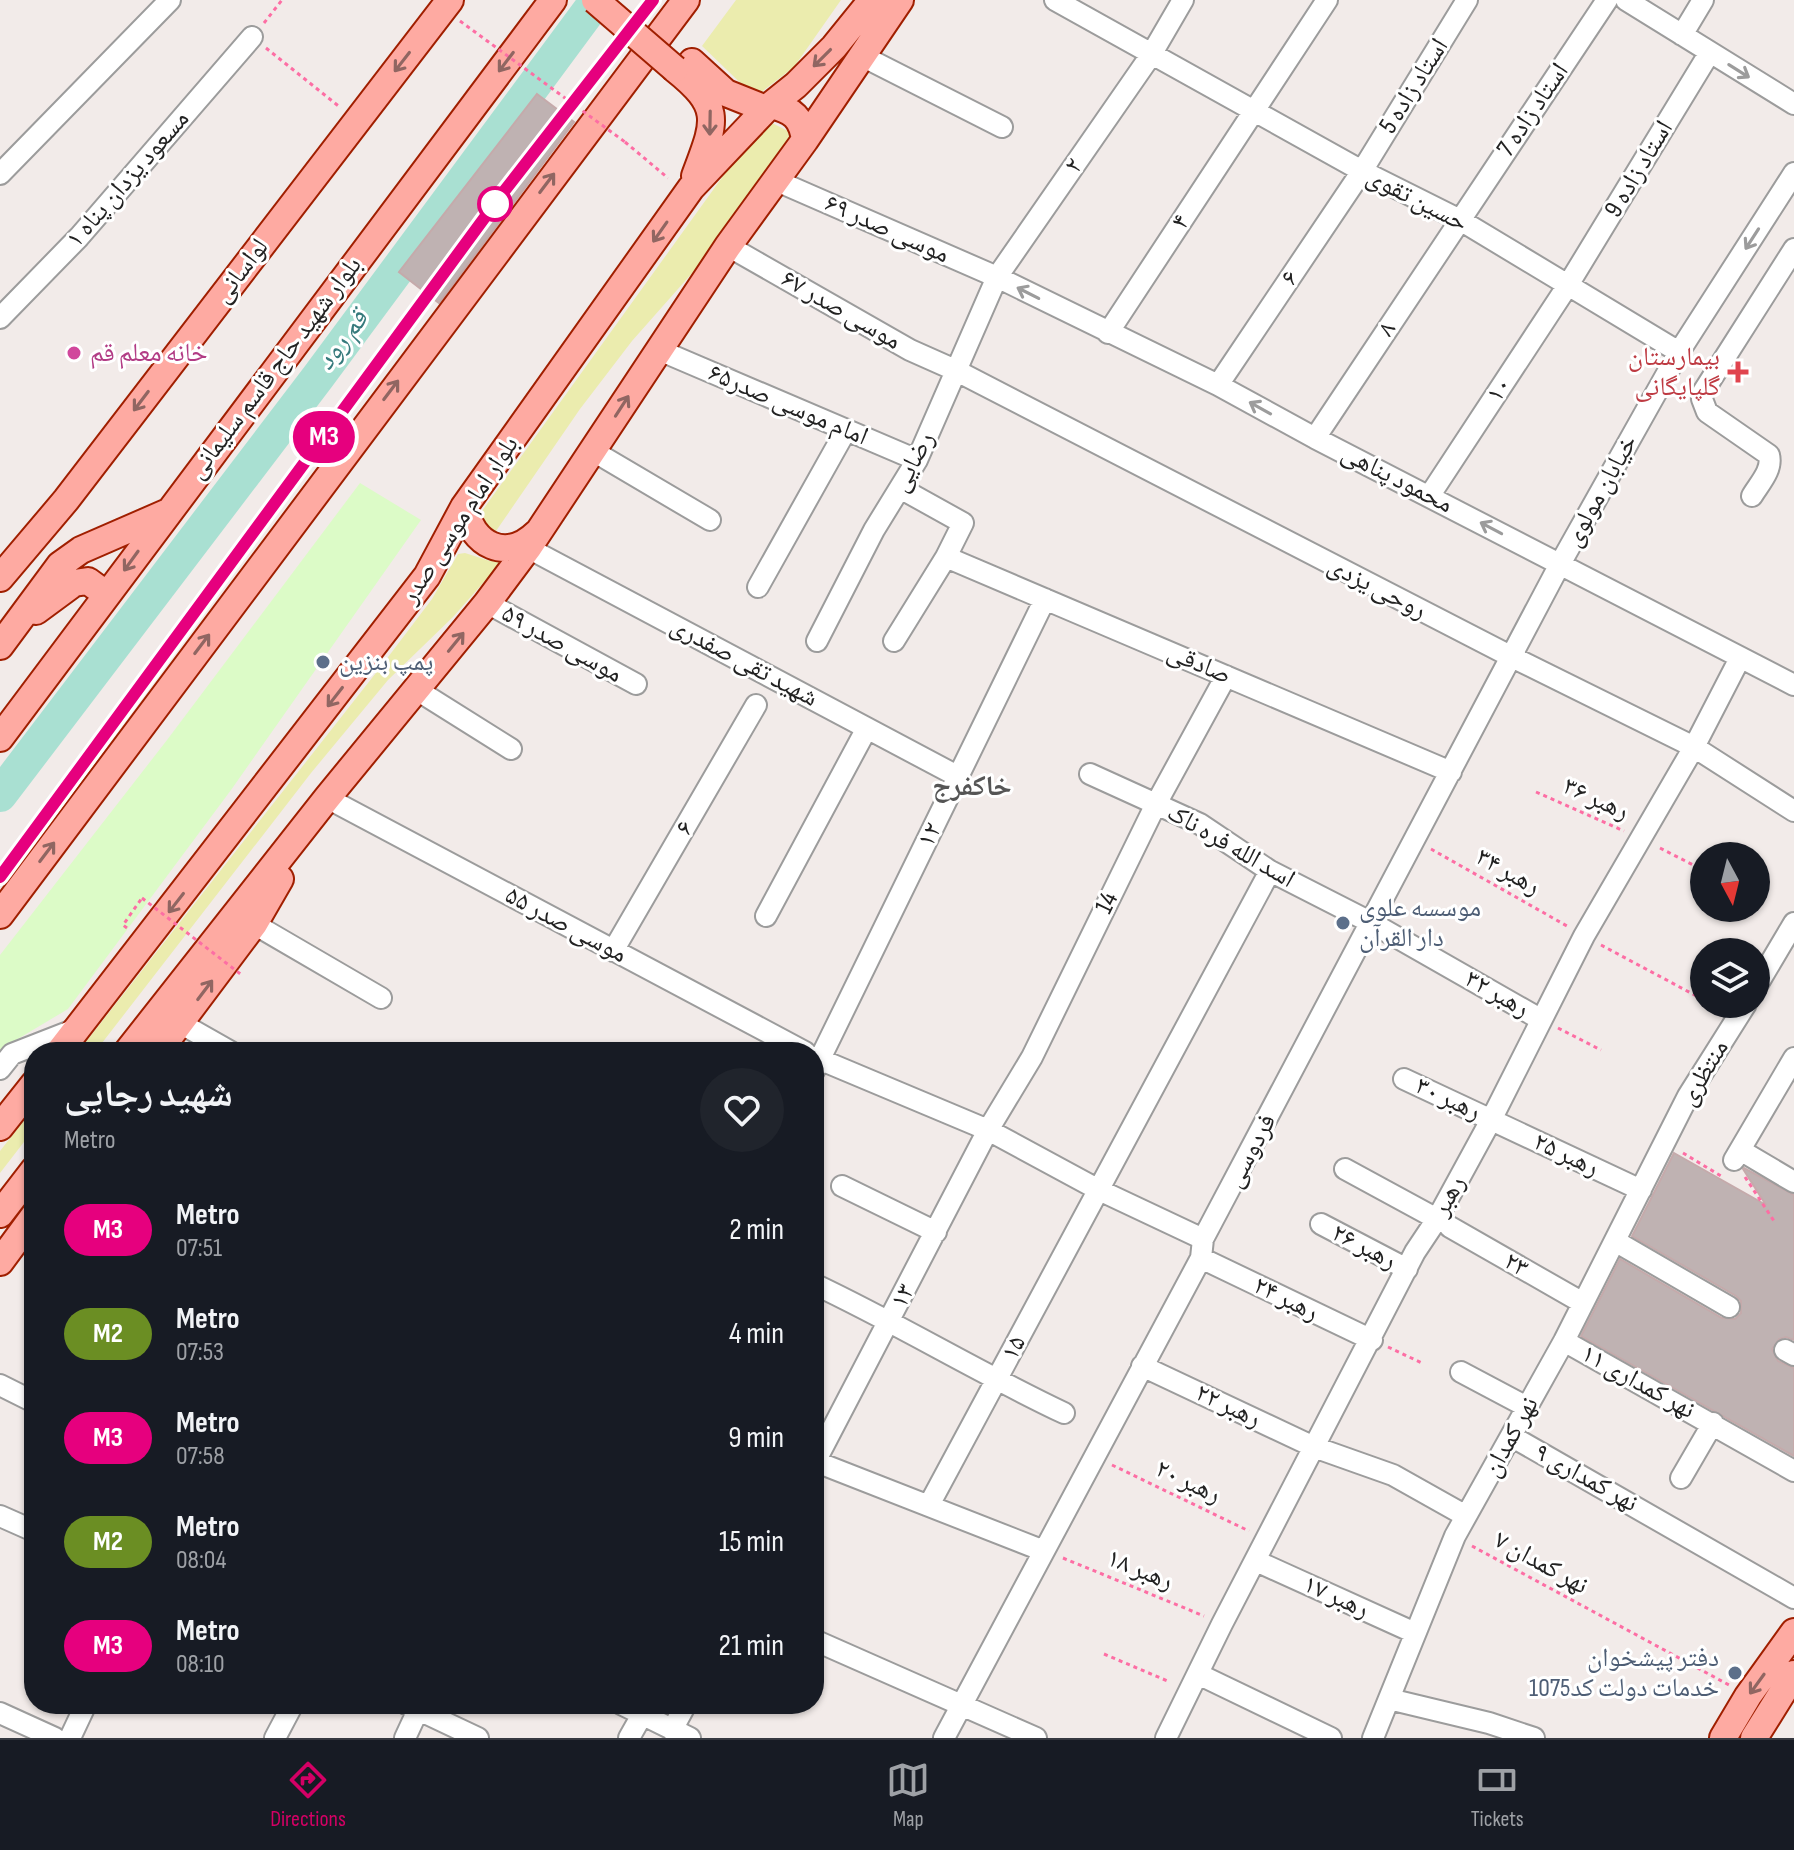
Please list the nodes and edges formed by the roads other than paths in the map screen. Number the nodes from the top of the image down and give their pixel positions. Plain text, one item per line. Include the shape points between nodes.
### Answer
1 (170, 0) edge
2 (553, 0) edge
3 (595, 0) edge
4 (616, 0) edge
5 (686, 0) edge
6 (872, 0) edge
7 (900, 0) edge
8 (1055, 0) edge
9 (1183, 0) edge
10 (1327, 0) edge
11 (1467, 0) edge
12 (1607, 0) edge
13 (1626, 0) edge
14 (1703, 0) edge
15 (455, 10) edge
16 (1682, 35) junction
17 (252, 37) road end
18 (1710, 52) junction
19 (1151, 55) junction
20 (862, 56) junction
21 (679, 62) junction
22 (1794, 104) edge
23 (768, 107) junction
24 (1253, 111) junction
25 (1002, 127) dead end
26 (805, 140) junction
27 (3, 166) edge
28 (1362, 171) junction
29 (1794, 173) edge
30 (777, 181) junction
31 (688, 191) junction
32 (1460, 220) junction
33 (728, 246) junction
34 (1794, 249) edge
35 (997, 277) junction
36 (1568, 285) junction
37 (0, 318) edge
38 (1108, 333) junction
39 (659, 350) junction
40 (1679, 352) junction
41 (955, 370) junction
42 (1218, 385) junction
43 (846, 430) junction
44 (1315, 438) junction
45 (593, 451) junction
46 (917, 460) junction
47 (900, 488) junction
48 (1430, 495) junction
49 (1752, 496) dead end
50 (464, 507) junction
51 (166, 513) junction
52 (710, 520) dead end
53 (534, 539) junction
54 (946, 557) junction
55 (1560, 564) junction
56 (0, 578) edge
57 (758, 587) dead end
58 (107, 595) junction
59 (1045, 599) junction
60 (487, 603) junction
61 (17, 625) junction
62 (817, 641) dead end
63 (894, 641) dead end
64 (0, 646) edge
65 (1512, 657) junction
66 (1740, 658) junction
67 (1226, 676) junction
68 (636, 684) dead end
69 (1794, 685) edge
70 (417, 690) junction
71 (756, 705) dead end
72 (867, 728) junction
73 (0, 738) edge
74 (1694, 747) junction
75 (511, 749) dead end
76 (1451, 772) junction
77 (1090, 774) dead end
78 (959, 777) junction
79 (327, 798) junction
80 (1156, 804) junction
81 (1794, 811) edge
82 (1270, 871) junction
83 (0, 915) edge
84 (766, 916) dead end
85 (1370, 922) junction
86 (1794, 923) edge
87 (254, 924) junction
88 (613, 951) junction
89 (1770, 963) edge
90 (381, 998) dead end
91 (1737, 1018) edge
92 (1540, 1019) junction
93 (180, 1023) junction
94 (77, 1029) junction
95 (43, 1042) edge
96 (67, 1042) edge
97 (135, 1042) edge
98 (166, 1042) edge
99 (213, 1042) edge
100 (780, 1042) edge
101 (822, 1042) edge
102 (24, 1049) edge
103 (1794, 1058) edge
104 (824, 1064) edge
105 (0, 1069) edge
106 (1404, 1079) dead end
107 (24, 1097) edge
108 (1491, 1120) junction
109 (0, 1127) edge
110 (988, 1130) junction
111 (1665, 1143) joint
112 (1345, 1169) dead end
113 (1794, 1182) edge
114 (24, 1183) edge
115 (842, 1186) dead end
116 (1099, 1190) junction
117 (1641, 1190) junction
118 (0, 1214) edge
119 (1443, 1223) junction
120 (1321, 1224) dead end
121 (24, 1230) edge
122 (936, 1232) junction
123 (1615, 1241) junction
124 (1202, 1248) junction
125 (0, 1262) edge
126 (1407, 1269) junction
127 (824, 1289) edge
128 (1583, 1303) junction
129 (1729, 1307) dead end
130 (890, 1320) junction
131 (1372, 1340) junction
132 (1564, 1341) junction
133 (1142, 1366) junction
134 (1461, 1372) dead end
135 (996, 1381) junction
136 (0, 1385) edge
137 (24, 1397) edge
138 (1527, 1407) junction
139 (1064, 1413) dead end
140 (1713, 1423) junction
141 (1511, 1436) junction
142 (824, 1443) edge
143 (1314, 1447) junction
144 (824, 1466) edge
145 (1794, 1471) edge
146 (1681, 1478) dead end
147 (929, 1505) junction
148 (0, 1516) edge
149 (1466, 1516) junction
150 (24, 1527) edge
151 (1044, 1551) junction
152 (1256, 1561) junction
153 (1794, 1598) edge
154 (1794, 1632) edge
155 (1415, 1633) junction
156 (824, 1644) edge
157 (1794, 1674) edge
158 (1194, 1682) junction
159 (1389, 1699) junction
160 (961, 1706) junction
161 (0, 1713) edge
162 (81, 1714) edge
163 (288, 1714) edge
164 (410, 1714) edge
165 (427, 1714) edge
166 (684, 1714) edge
167 (642, 1715) joint
168 (1469, 1728) edge
169 (681, 1734) edge
170 (55, 1738) edge
171 (70, 1738) edge
172 (275, 1738) edge
173 (405, 1738) edge
174 (478, 1738) edge
175 (629, 1738) edge
176 (944, 1738) edge
177 (1036, 1738) edge
178 (1166, 1738) edge
179 (1331, 1738) edge
180 (1373, 1738) edge
181 (1534, 1738) edge
182 (1723, 1738) edge
183 (1754, 1738) edge

1 - 27 street
2 -> 51 main road, بلوار شهید حاج قاسم سلیمانی
3 - 21 main road, bridge
4 - 21 main road
83 -> 5 main road
6 -> 23 main road, بلوار امام موسی صدر via 834,47
7 - 20 main road
8 - 19 street, حسین تقوی
9 - 19 street, ۲
10 - 24 street, ۴
11 - 28 street, استاد زاده 5
12 - 32 street, استاد زاده 7
13 - 16 street
14 - 16 street
15 -> 56 main road, لواسانی via 357,120 66,500
16 - 18 street
17 - 37 street, ۱ مسعود یزدان پناه via 79,237
18 -> 22 street
18 - 36 street, استاد زاده 9
19 - 24 street, حسین تقوی
19 - 35 street, ۲
20 - 25 street
20 - 26 main road
21 - 23 main road via 726,93
21 -> 31 main road via 712,114 711,134
23 - 26 main road via 797,116
23 - 31 main road, بلوار امام موسی صدر
24 - 28 street, حسین تقوی
24 - 38 street, ۴
26 - 30 main road
28 - 32 street, حسین تقوی
28 - 42 street, ۶
29 -> 40 street, خیابان مولوی
30 - 33 main road
30 - 35 street, موسی صدر ۶۹
31 -> 50 main road, بلوار امام موسی صدر
32 - 36 street, حسین تقوی
32 - 44 street, ۸
33 - 39 main road
33 - 41 street, موسی صدر ۶۷ via 910,350
34 - 49 street via 1703,392 1707,412 1769,455 1768,470
38 -> 35 street, محمود پناهی
35 - 41 street, رضایی
36 - 40 street, حسین تقوی
36 - 48 street, ۱۰
38 - 42 street, محمود پناهی
39 - 43 street, امام موسی صدر۶۵
45 -> 39 main road
40 - 55 street, خیابان مولوی
41 - 46 street, رضایی
41 - 65 street, روحی یزدی
44 -> 42 street, محمود پناهی
43 - 46 street, امام موسی صدر۶۵
43 - 57 street
44 - 48 street, محمود پناهی
45 - 52 street
45 - 53 main road
46 - 47 street, رضایی
47 - 54 street via 963,523
47 - 62 street, رضایی
55 -> 48 street, محمود پناهی
50 - 53 main road via 478,539 494,547 511,548
50 -> 94 main road, بلوار امام موسی صدر via 427,576
51 -> 58 main road, بلوار شهید حاج قاسم سلیمانی
51 - 61 main road via 81,550 60,565
53 - 60 main road
53 - 72 street, شهید تقی صفدری
54 - 59 street, صادقی
54 - 63 street
55 - 65 street, فردوسی
55 - 66 street, محمود پناهی
58 - 61 main road via 88,581 74,583
58 - 73 main road, بلوار شهید حاج قاسم سلیمانی
59 - 67 street, صادقی
59 - 78 street, ۱۲
60 - 68 street, موسی صدر ۵۹
70 -> 60 main road
61 - 64 main road
65 - 74 street, روحی یزدی
65 - 76 street, فردوسی
66 - 69 street, محمود پناهی
66 - 74 street, رهبر
67 - 76 street, صادقی
67 - 80 street, 14
70 - 75 street
70 - 79 main road
71 - 88 street, ۶
72 - 78 street, شهید تقی صفدری
72 - 84 street
74 - 81 street, روحی یزدی
74 - 92 street, رهبر
76 - 85 street, فردوسی
77 - 80 street, اسد الله فره ناک
78 - 101 street, ۱۲
79 - 87 main road
79 - 88 street, موسی صدر ۵۵
79 - 97 main road
80 - 82 street, اسد الله فره ناک via 1200,824
80 - 110 street, 14 via 1032,1057
82 - 85 street, اسد الله فره ناک
82 - 116 street, ۱۵
85 - 92 street, رهبر ۳۲
85 - 124 street, فردوسی
86 - 89 street
87 - 90 street
93 -> 87 main road
88 - 100 street, موسی صدر ۵۵
91 - 111 street, منتظری
92 - 108 street, رهبر
93 - 98 main road
93 - 99 street
94 - 95 street
94 - 96 main road, بلوار امام موسی صدر
102 - 105 street via 12,1054
103 - 113 street via 1737,1155
104 - 110 street, موسی صدر ۵۵
106 - 108 street, رهبر ۳۰
107 - 109 main road
108 - 117 street, رهبر ۲۵
108 - 119 street, رهبر
110 - 116 street, موسی صدر ۵۵
110 - 122 street, ۱۳
111 - 117 street, نهر کمدان
112 - 119 street, ۲۳
114 - 118 main road
115 - 122 street
116 - 124 street, موسی صدر ۵۵
116 - 135 street, ۱۵
117 - 123 street, نهر کمدان
119 - 126 street, رهبر
119 - 128 street, ۲۳
120 - 126 street, رهبر ۲۶
121 - 125 main road
122 - 130 street, ۱۳
123 - 128 street, نهر کمدان
123 - 129 street
124 - 131 street, رهبر ۲۴
124 - 133 street, فردوسی
126 - 131 street, رهبر
127 - 130 street
128 - 132 street, نهر کمدان
130 - 135 street
130 - 142 street, ۱۳
131 - 143 street, رهبر
132 - 138 street, نهر کمدان
132 - 140 street, نهر کمداری ۱۱
133 - 143 street, رهبر ۲۲
133 - 151 street, فردوسی
134 - 138 street
135 - 139 street
135 - 147 street, ۱۵
136 - 137 street
138 - 141 street, نهر کمدان
140 - 145 street, نهر کمداری ۱۱
140 - 146 street
141 - 149 street, نهر کمدان
141 - 153 street, نهر کمداری ۹
143 - 149 street, رهبر ۲۲ via 1393,1475
143 - 152 street, رهبر
144 - 147 street
147 - 151 street
148 - 150 street
149 - 155 street, نهر کمدان
151 - 160 street, فردوسی
152 - 155 street, رهبر ۱۷
152 - 158 street, رهبر
154 -> 182 main road
155 - 159 street, نهر کمدان
156 - 160 street
157 - 183 main road
158 - 178 street, رهبر
158 - 179 street
159 - 168 street
159 - 180 street, نهر کمدان
160 - 176 street, فردوسی
160 - 177 street
161 - 170 street
162 - 171 street
163 - 172 street
164 - 173 street
165 - 174 street
166 - 169 street
167 - 169 street
167 - 175 street
168 - 181 street

